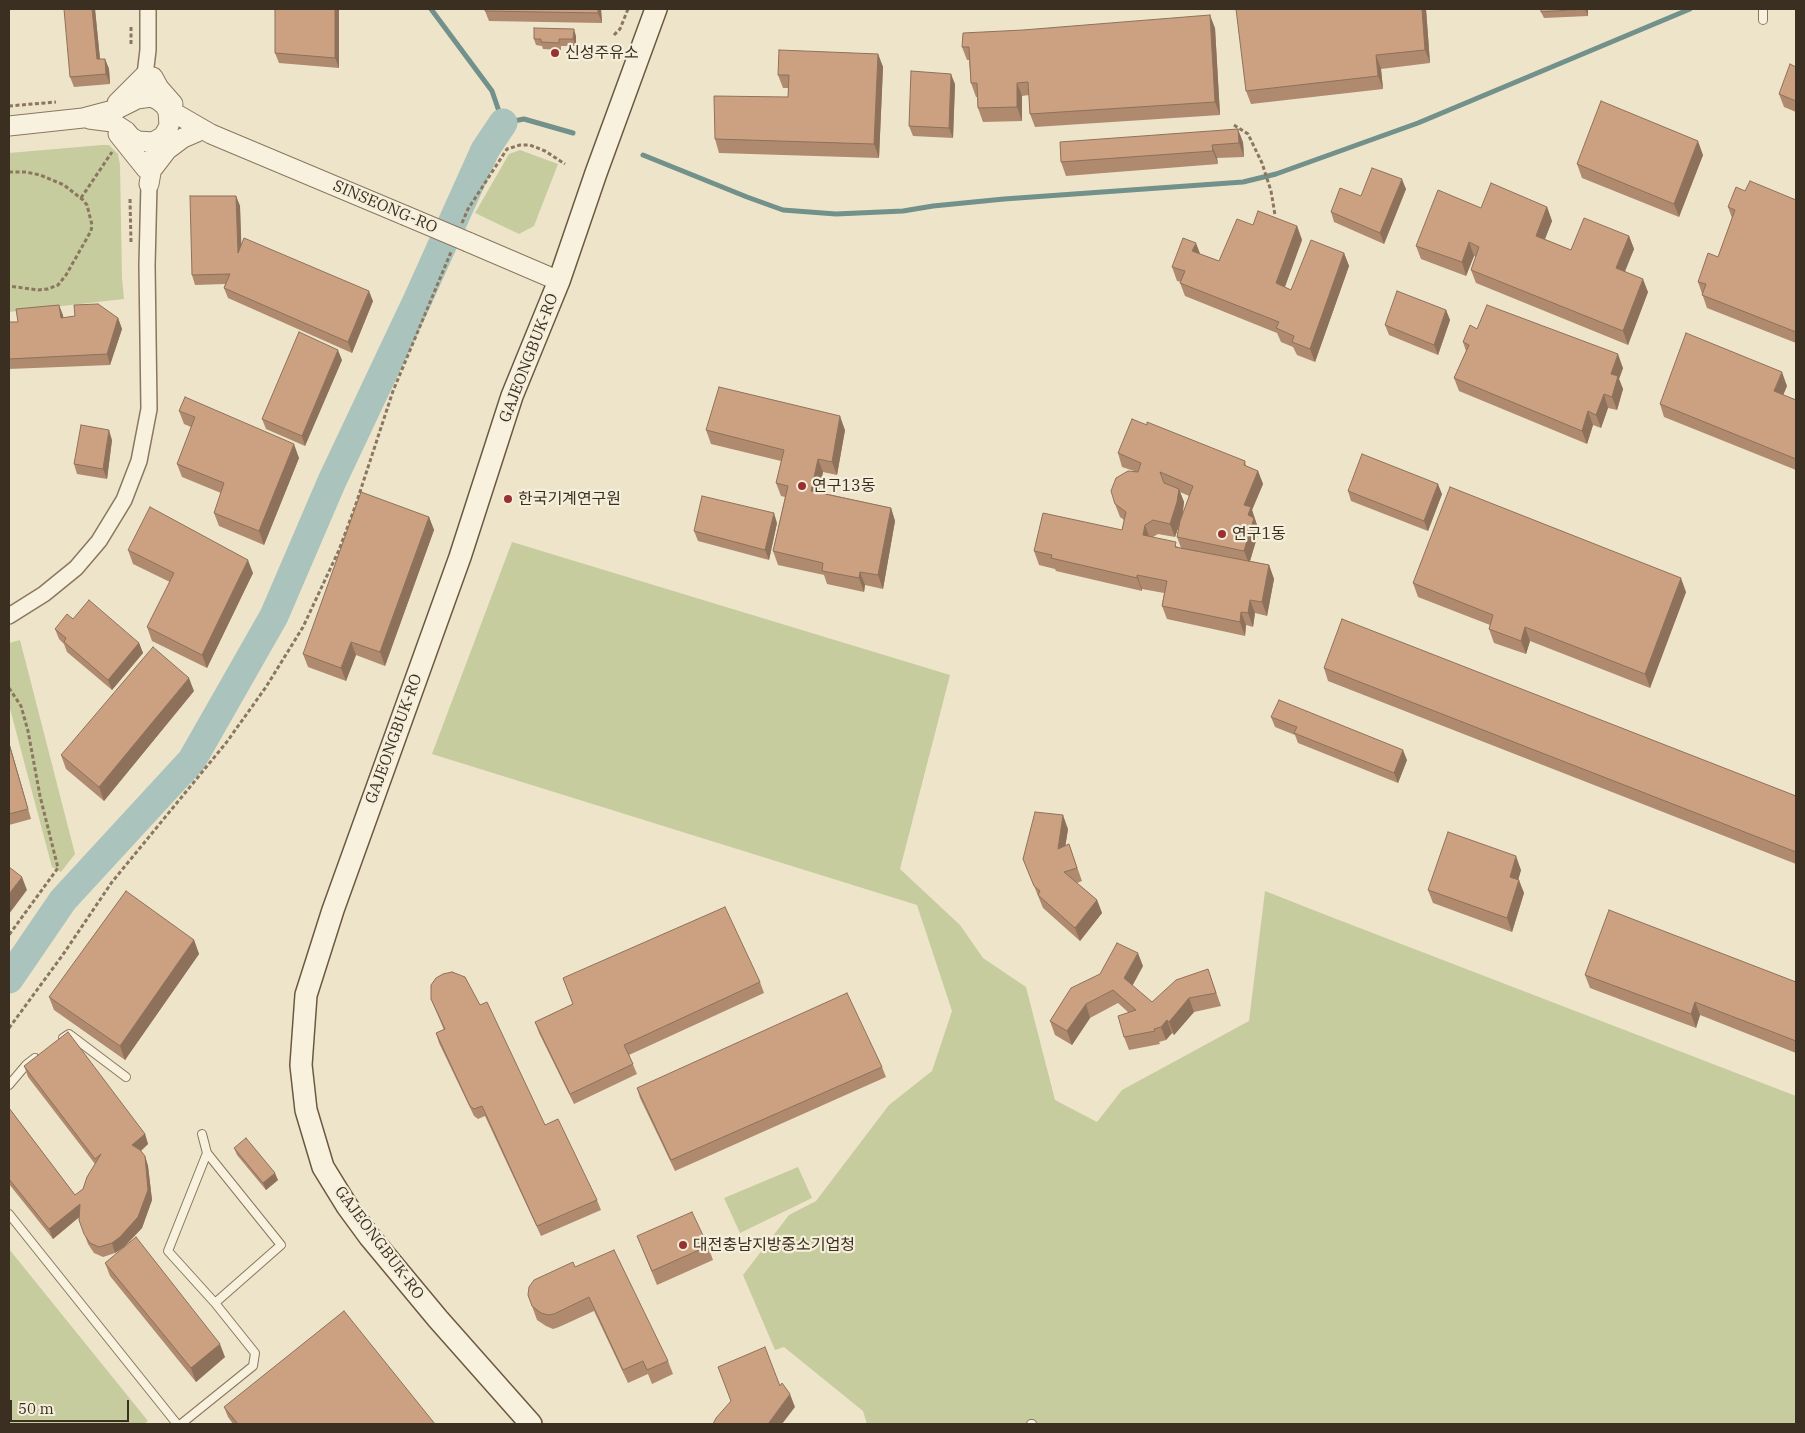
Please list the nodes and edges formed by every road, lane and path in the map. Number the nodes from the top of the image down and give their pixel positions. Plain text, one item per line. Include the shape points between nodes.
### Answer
1 (148, 9) edge
2 (628, 9) edge
3 (656, 9) edge
4 (1763, 9) edge
5 (1763, 20) dead end
6 (614, 35) dead end
7 (149, 76) junction
8 (134, 101) junction
9 (57, 102) dead end
10 (161, 102) junction
11 (9, 106) edge
12 (96, 117) junction
13 (1234, 125) dead end
14 (9, 126) edge
15 (201, 130) junction
16 (132, 136) junction
17 (163, 136) junction
18 (115, 147) dead end
19 (565, 164) dead end
20 (9, 172) edge
21 (149, 174) junction
22 (81, 198) junction
23 (130, 199) dead end
24 (1274, 215) edge
25 (460, 239) junction
26 (131, 244) dead end
27 (559, 281) junction
28 (9, 286) edge
29 (9, 616) edge
30 (9, 688) edge
31 (9, 935) edge
32 (9, 1028) edge
33 (54, 1044) edge
34 (40, 1055) edge
35 (126, 1078) dead end
36 (9, 1085) edge
37 (202, 1134) dead end
38 (207, 1153) junction
39 (9, 1214) edge
40 (215, 1303) junction
41 (177, 1424) edge
42 (181, 1424) edge
43 (530, 1424) edge

1 - 7 street
2 - 6 path
3 - 27 main road, GAJEONGBUK-RO
4 - 5 lane
7 - 8 street
7 - 10 street
7 - 12 street
7 - 15 street
8 - 10 street via 151,97
8 - 12 street
8 - 16 street via 124,115
9 - 11 path
10 - 15 street
10 - 17 street via 169,118 169,126
12 - 14 street
12 - 16 street via 112,122
12 - 21 street via 122,137
13 - 24 path via 1248,134 1262,163
15 - 17 street
15 - 21 street via 182,138 167,150
15 - 25 street, SINSEONG-RO, bridge
16 - 17 street via 145,143
16 - 21 street via 142,151
17 - 21 street via 155,150
18 - 22 path
19 - 25 path via 530,145 520,144 507,149 468,209
20 - 22 path via 40,175
21 - 29 street via 149,409 139,461 124,500 99,541 76,568
22 - 28 path via 87,205 91,231 62,280 48,289
23 - 26 path
25 - 27 street, SINSEONG-RO
25 - 32 path via 393,391 339,550 303,627 226,743 112,882
27 - 43 main road, GAJEONGBUK-RO via 512,396 460,557 332,910 306,995 301,1065 306,1110 323,1167 347,1206 438,1319
30 - 31 path via 21,706 28,731 58,868
33 - 35 lane via 69,1034
34 - 36 lane via 26,1065
37 - 38 lane
38 - 40 lane via 168,1251
38 - 40 lane via 281,1245
39 - 41 lane
40 - 42 lane via 254,1353 254,1366

